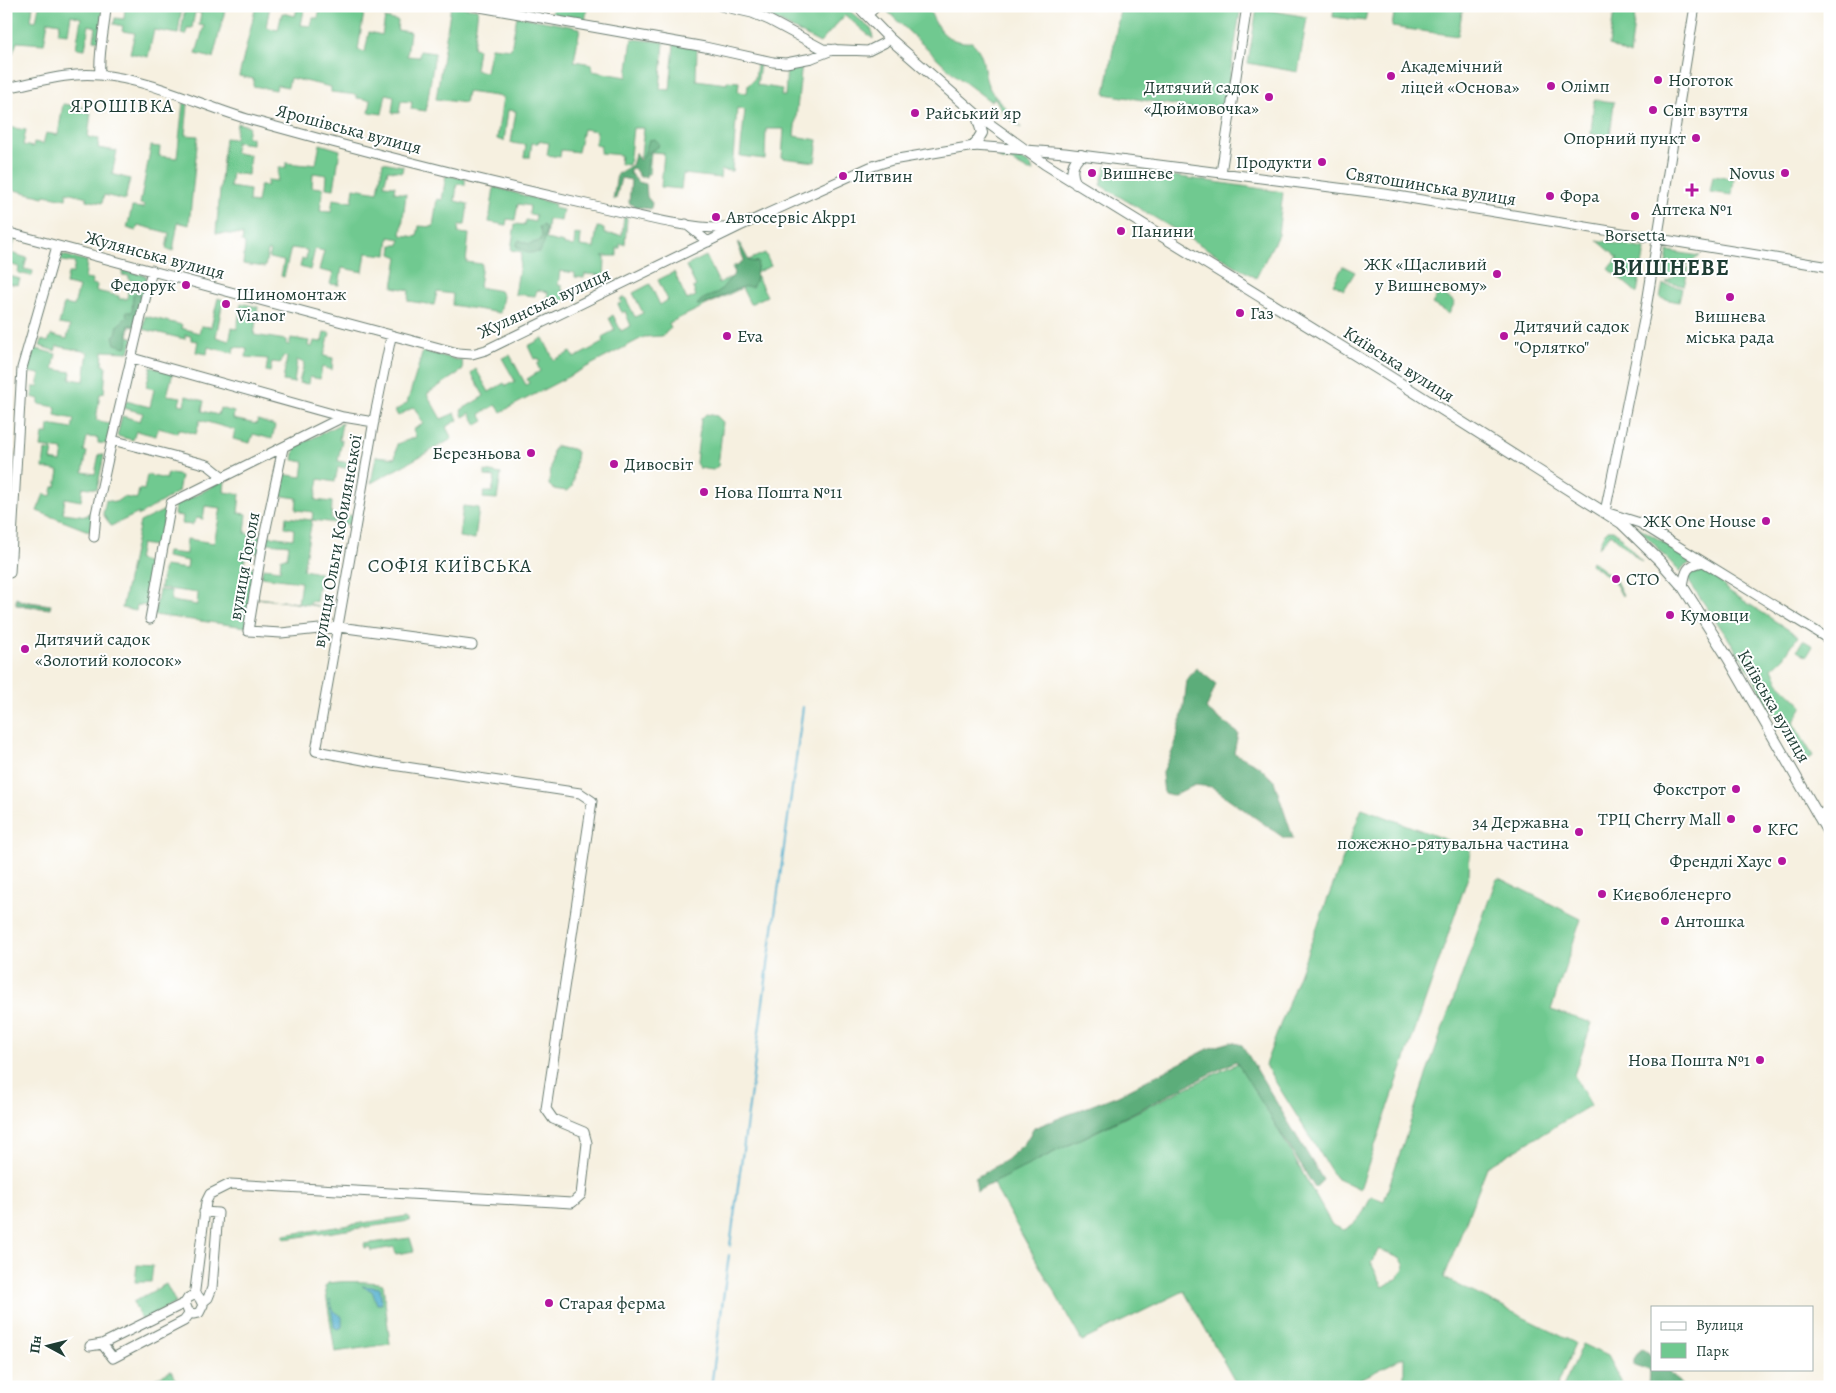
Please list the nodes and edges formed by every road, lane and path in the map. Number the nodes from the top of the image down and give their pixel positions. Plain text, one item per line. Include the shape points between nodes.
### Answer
1 (106, 6) edge
2 (474, 6) edge
3 (721, 6) edge
4 (744, 6) edge
5 (858, 6) edge
6 (877, 6) edge
7 (1247, 6) edge
8 (1695, 6) edge
9 (752, 13) junction
10 (867, 15) junction
11 (889, 38) junction
12 (835, 49) junction
13 (100, 75) junction
14 (6, 88) edge
15 (977, 115) junction
16 (974, 146) junction
17 (1024, 150) junction
18 (1081, 156) junction
19 (1221, 173) junction
20 (1076, 184) junction
21 (685, 224) junction
22 (740, 226) junction
23 (6, 232) edge
24 (1658, 240) junction
25 (708, 242) junction
26 (57, 246) junction
27 (1830, 267) edge
28 (152, 270) junction
29 (391, 336) junction
30 (132, 358) junction
31 (343, 417) junction
32 (374, 422) junction
33 (112, 440) junction
34 (283, 448) junction
35 (222, 477) junction
36 (1605, 512) junction
37 (94, 537) dead end
38 (1703, 562) junction
39 (10, 573) dead end
40 (1683, 587) junction
41 (150, 619) dead end
42 (339, 628) junction
43 (1830, 640) edge
44 (472, 645) dead end
45 (1830, 809) edge
46 (1818, 816) junction
47 (1830, 836) edge
48 (204, 1212) junction
49 (194, 1295) junction
50 (203, 1302) junction
51 (185, 1303) junction
52 (190, 1313) junction
53 (102, 1344) junction
54 (90, 1346) dead end

1 - 13 street
2 - 12 street via 773,62 812,58
3 - 9 street
4 - 9 street
5 - 10 main road, Київська вулиця
6 - 10 street
7 - 19 street
8 - 24 street
9 - 12 street via 823,49
10 - 11 main road, Київська вулиця
11 - 12 street via 868,51
11 - 15 main road, Київська вулиця
13 - 14 street, Ярошівська вулиця via 68,74
13 - 21 street, Ярошівська вулиця via 131,80 216,110 365,152
15 - 16 main road via 982,133
15 - 17 main road, Київська вулиця
16 - 17 street, Жулянська вулиця
16 - 22 street, Жулянська вулиця via 892,160 870,167
17 - 18 street, Святошинська вулиця
17 - 20 main road, Київська вулиця
18 - 19 street, Святошинська вулиця
18 - 20 main road via 1072,171
19 - 24 street, Святошинська вулиця via 1385,194
20 - 36 main road, Київська вулиця
21 - 22 street, Ярошівська вулиця via 716,228
21 - 25 street, Ярошівська вулиця
22 - 25 street, Жулянська вулиця
23 - 26 street, Жулянська вулиця
24 - 27 street, Святошинська вулиця
24 - 36 street
25 - 29 street, Жулянська вулиця via 486,350 458,353
26 - 28 street, Жулянська вулиця
26 - 39 street via 22,368
28 - 29 street, Жулянська вулиця
28 - 30 street
29 - 32 street, вулиця Ольги Кобилянської
30 - 31 street
30 - 33 street
31 - 32 street
31 - 34 street
32 - 42 street, вулиця Ольги Кобилянської
33 - 35 street via 208,465
33 - 37 street
34 - 35 street
34 - 42 street, вулиця Гоголя via 248,631 281,633
35 - 41 street via 171,504
36 - 38 street via 1640,523
36 - 40 main road, Київська вулиця via 1636,536
38 - 40 street via 1689,566
38 - 43 street
40 - 46 main road, Київська вулиця via 1728,658
42 - 44 street
42 - 48 street, вулиця Ольги Кобилянської via 316,751 580,793 592,801 546,1109 553,1119 584,1132 587,1142 581,1195 572,1203 230,1184 210,1194
45 - 46 street
46 - 47 main road, Київська вулиця
48 - 49 street
48 - 50 street via 218,1213 212,1288
49 - 50 street
49 - 51 street
50 - 52 street via 201,1310 196,1314
51 - 52 street
51 - 53 street
52 - 53 street via 184,1322 113,1358
53 - 54 street

